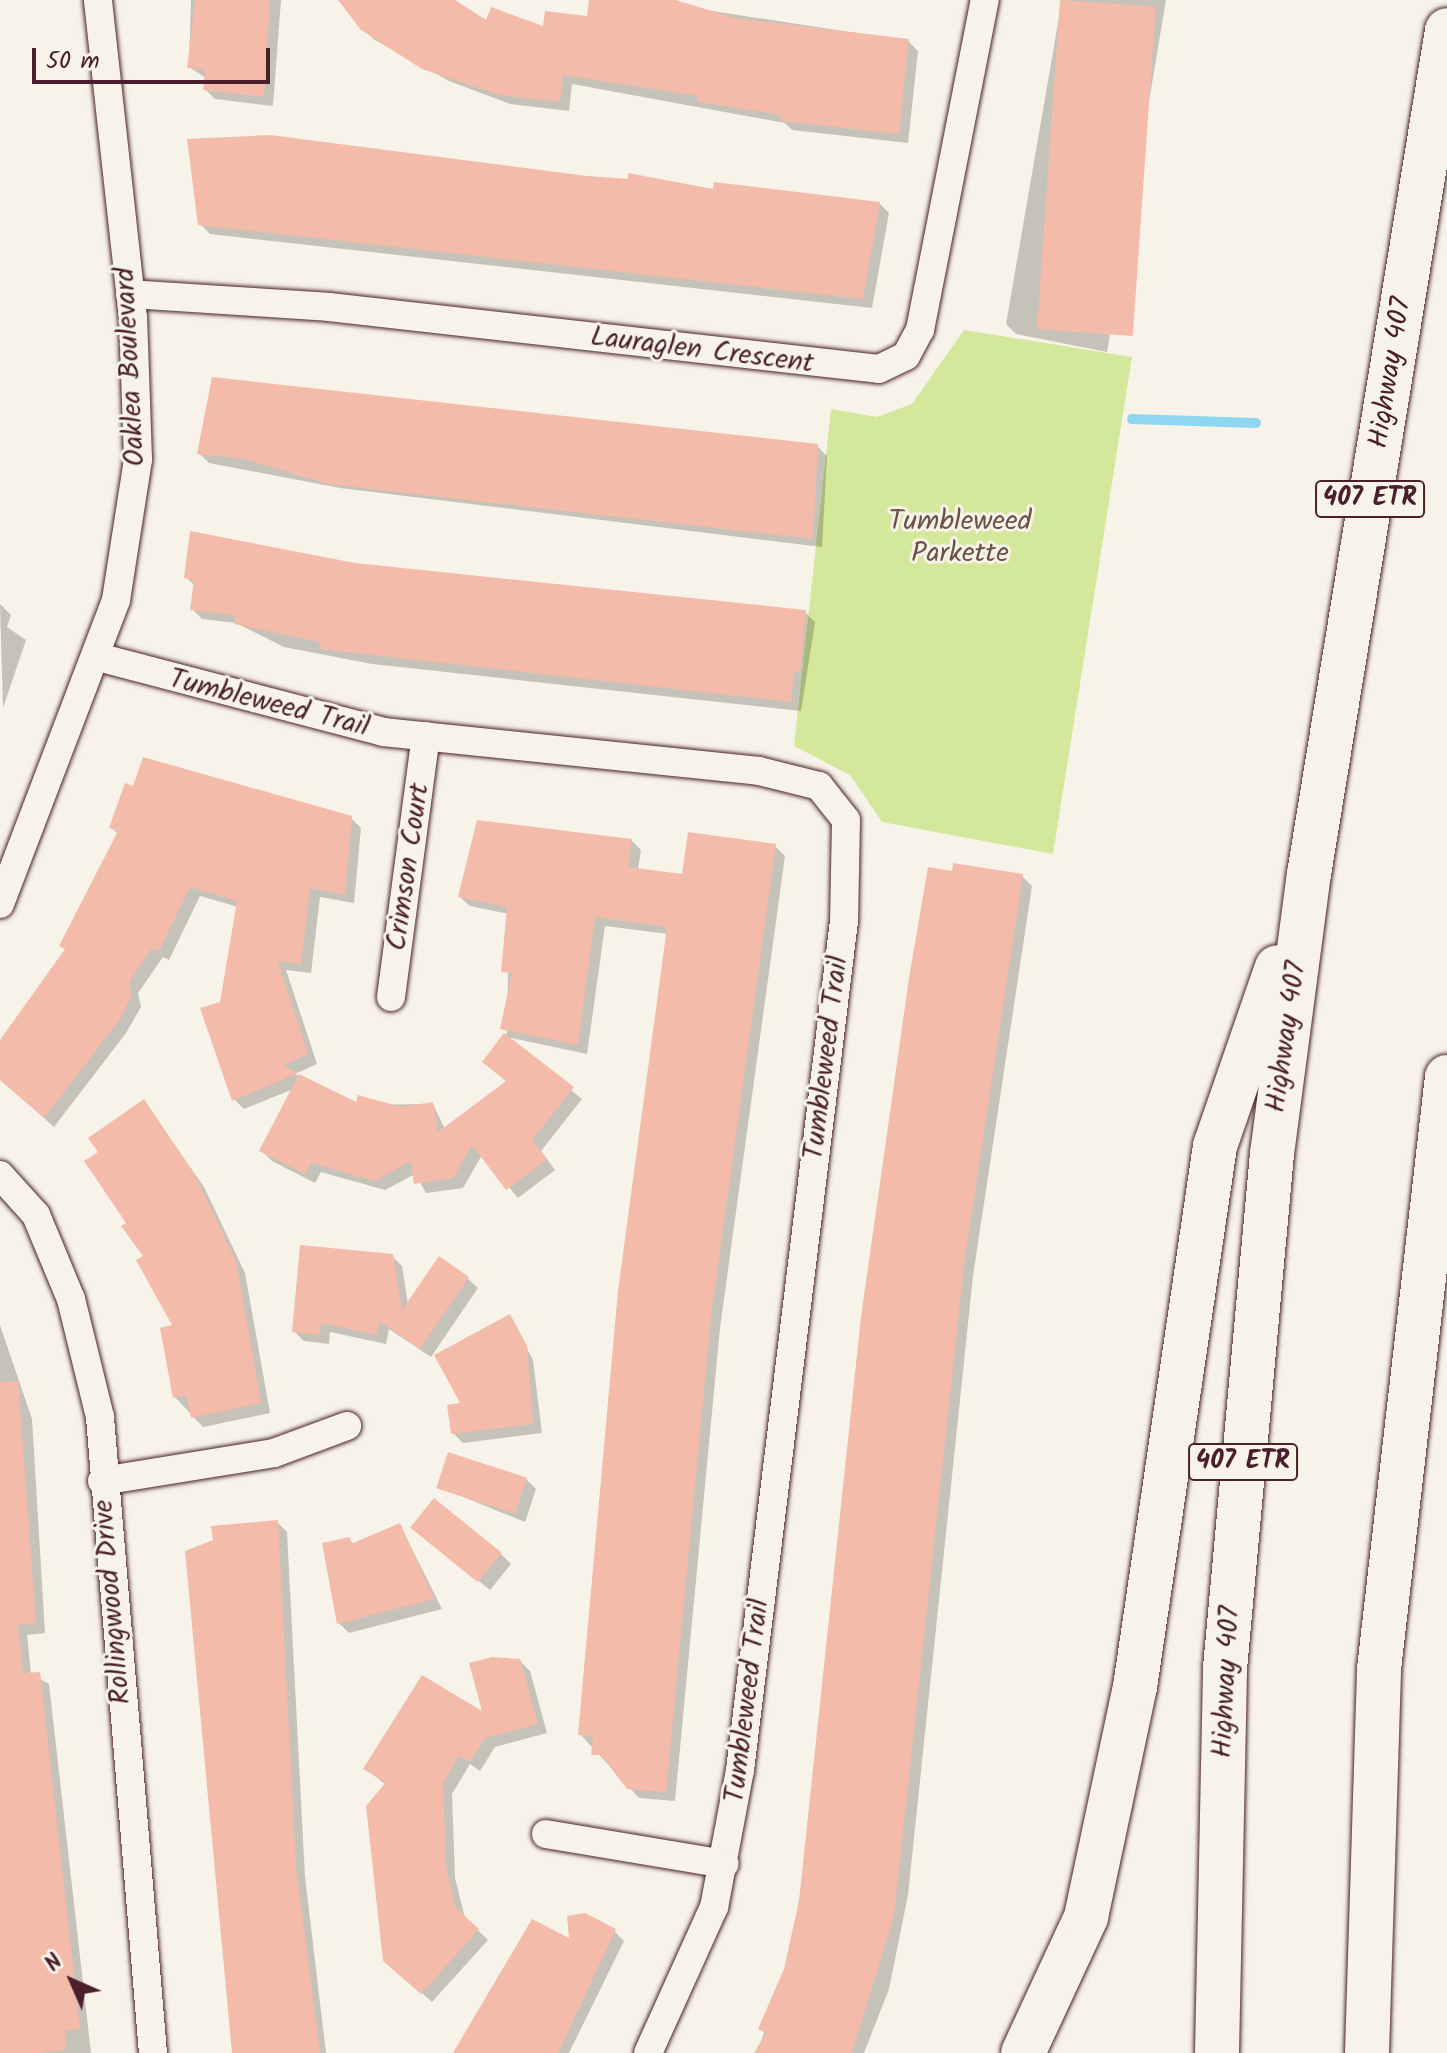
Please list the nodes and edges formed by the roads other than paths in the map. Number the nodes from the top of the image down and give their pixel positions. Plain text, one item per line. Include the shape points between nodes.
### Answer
1 (98, 0) edge
2 (985, 0) edge
3 (1447, 30) edge
4 (130, 294) junction
5 (98, 657) junction
6 (426, 736) junction
7 (1309, 874) junction
8 (0, 904) edge
9 (391, 997) dead end
10 (1447, 1077) edge
11 (0, 1175) edge
12 (347, 1426) dead end
13 (102, 1481) junction
14 (546, 1834) dead end
15 (725, 1864) junction
16 (153, 2053) edge
17 (648, 2053) edge
18 (1023, 2053) edge
19 (1217, 2053) edge
20 (1367, 2053) edge

1 - 4 street, Oaklea Boulevard
2 - 4 street, Lauraglen Crescent via 920,330 906,356 879,369 329,307
3 - 7 highway, Highway 407 / 407 ETR
4 - 5 street, Oaklea Boulevard via 138,459 127,552
5 - 6 street, Tumbleweed Trail via 185,685
5 - 8 street, Oaklea Boulevard
6 - 9 street, Crimson Court
6 - 15 street, Tumbleweed Trail via 759,771 819,786 846,820 844,921
7 - 18 highway via 1215,1146 1135,1687 1086,1917
7 - 19 highway, Highway 407 / 407 ETR via 1272,1154 1225,1668
10 - 20 highway via 1379,1669
11 - 13 street, Rollingwood Drive via 36,1215 71,1299 100,1417
12 - 13 street via 274,1453
13 - 16 street, Rollingwood Drive
14 - 15 street
15 - 17 street, Tumbleweed Trail via 714,1907

